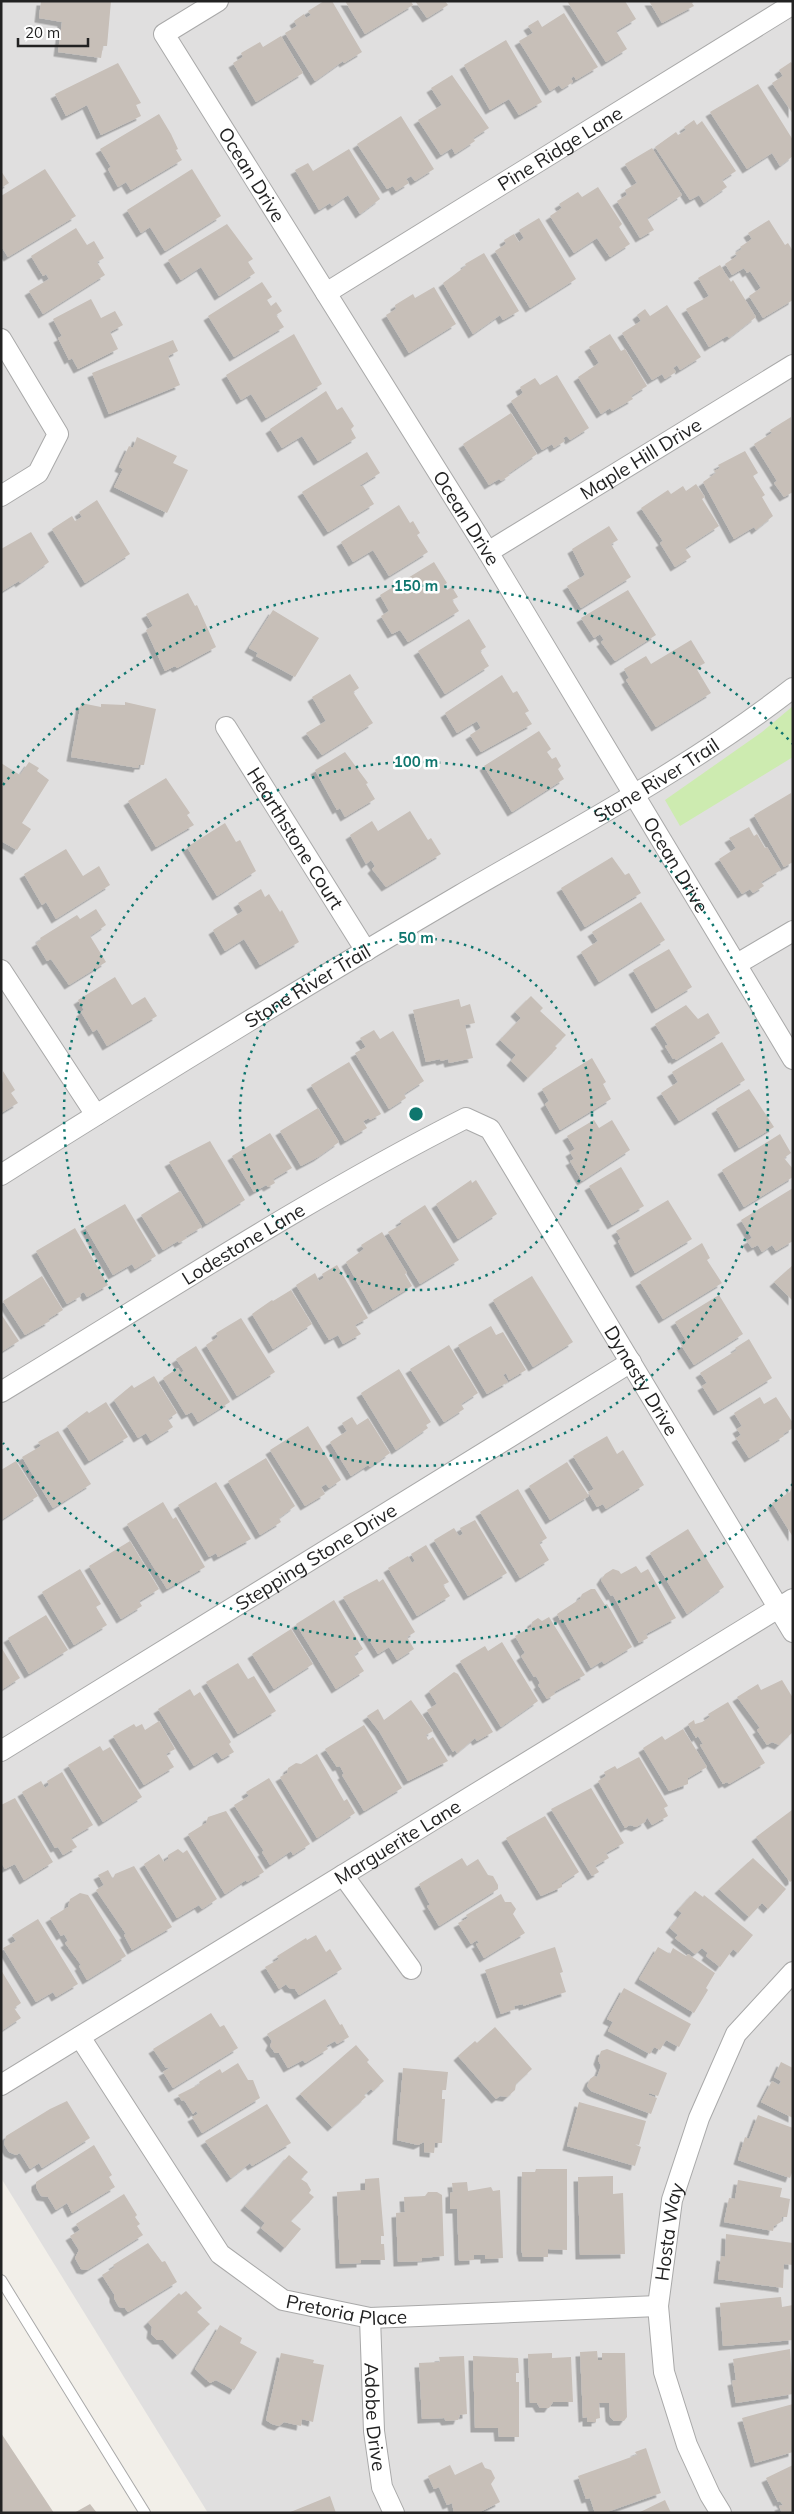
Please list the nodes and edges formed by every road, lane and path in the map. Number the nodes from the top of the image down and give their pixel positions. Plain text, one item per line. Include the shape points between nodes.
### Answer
1 (218, 1) edge
2 (793, 4) edge
3 (326, 293) junction
4 (1, 339) edge
5 (793, 365) edge
6 (1, 496) edge
7 (488, 552) junction
8 (793, 688) edge
9 (226, 726) dead end
10 (632, 794) junction
11 (793, 931) edge
12 (366, 950) junction
13 (737, 964) junction
14 (1, 970) edge
15 (793, 1059) edge
16 (96, 1115) junction
17 (490, 1129) joint
18 (1, 1175) edge
19 (631, 1362) junction
20 (1, 1392) edge
21 (785, 1603) edge
22 (793, 1632) edge
23 (1, 1751) edge
24 (343, 1875) junction
25 (411, 1969) dead end
26 (793, 1972) edge
27 (80, 2037) junction
28 (1, 2085) edge
29 (1, 2280) edge
30 (658, 2306) junction
31 (370, 2318) junction
32 (145, 2513) edge
33 (394, 2513) edge
34 (721, 2513) edge

1 - 3 street, Ocean Drive via 164,34
2 - 3 street, Pine Ridge Lane
3 - 7 street, Ocean Drive
4 - 6 street via 58,434 38,473
5 - 7 street, Maple Hill Drive
7 - 10 street, Ocean Drive
8 - 10 street, Stone River Trail via 754,719
9 - 12 street, Hearthstone Court
10 - 12 street, Stone River Trail
10 - 13 street, Ocean Drive
11 - 13 street
12 - 16 street, Stone River Trail
13 - 15 street, Ocean Drive
14 - 16 street
16 - 18 street, Stone River Trail
17 - 19 street, Dynasty Drive
17 - 20 street, Lodestone Lane via 466,1118 403,1150
19 - 21 street, Dynasty Drive
19 - 23 street, Stepping Stone Drive
21 - 22 street, Dynasty Drive
21 - 24 street, Marguerite Lane
24 - 25 street
24 - 27 street, Marguerite Lane
26 - 30 street, Hosta Way via 736,2034 699,2118 672,2200
27 - 28 street, Marguerite Lane
27 - 31 street, Pretoria Place via 220,2254 283,2300
29 - 32 lane
30 - 31 street, Pretoria Place
30 - 34 street, Hosta Way via 664,2372 687,2445
31 - 33 street, Adobe Drive via 374,2431 382,2487

